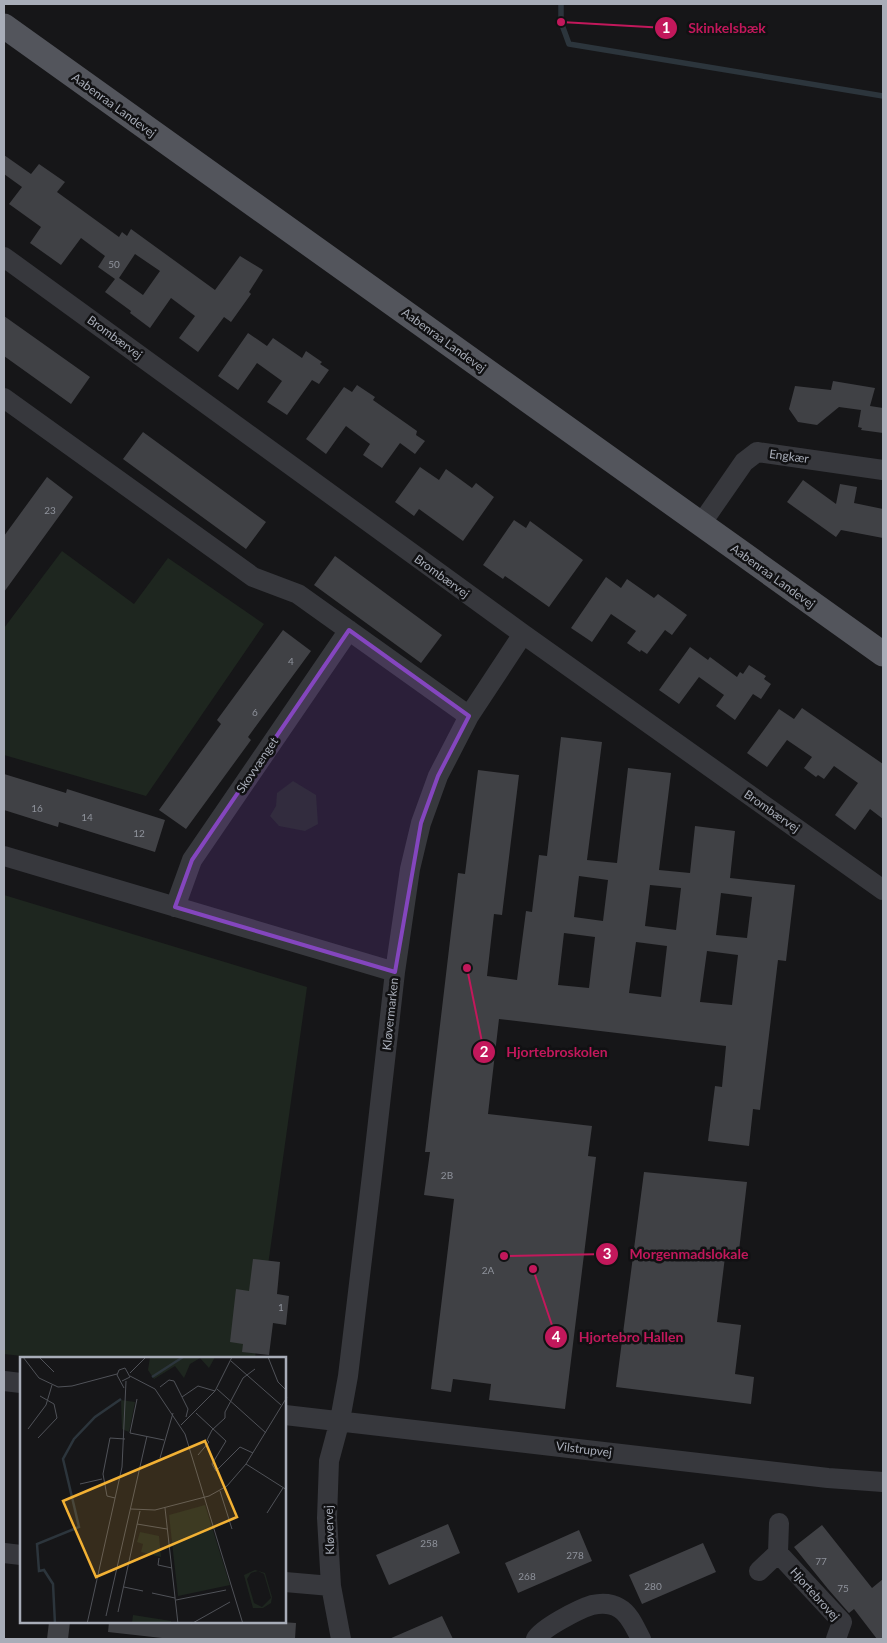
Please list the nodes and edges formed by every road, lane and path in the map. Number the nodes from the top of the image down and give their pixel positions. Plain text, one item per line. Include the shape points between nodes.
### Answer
1 (4, 26) edge
2 (4, 257) edge
3 (4, 398) edge
4 (883, 470) edge
5 (701, 524) junction
6 (350, 630) junction
7 (523, 634) junction
8 (883, 654) edge
9 (469, 716) junction
10 (4, 856) edge
11 (883, 890) edge
12 (175, 907) junction
13 (395, 972) junction
14 (4, 1381) edge
15 (20, 1383) edge
16 (286, 1414) edge
17 (340, 1420) junction
18 (883, 1482) edge
19 (779, 1523) dead end
20 (4, 1553) edge
21 (778, 1553) junction
22 (20, 1555) edge
23 (759, 1571) dead end
24 (286, 1582) edge
25 (331, 1586) junction
26 (341, 1639) edge
27 (536, 1639) edge
28 (641, 1639) edge
29 (836, 1639) edge

1 - 5 main road, Aabenraa Landevej
2 - 7 street, Brombærvej
3 - 6 street via 253,577 298,594
4 - 5 street, Engkær via 757,452 744,462
5 - 8 main road, Aabenraa Landevej
6 - 9 street
6 - 12 street, Skovvænget via 192,860
7 - 9 street, Kløvermarken
7 - 11 street, Brombærvej
9 - 13 street, Kløvermarken via 438,776 421,823 410,869
10 - 12 street
12 - 13 street
13 - 17 street, Kløvermarken via 348,1376
14 - 15 street
16 - 17 street, Vilstrupvej
17 - 18 street, Vilstrupvej
17 - 25 street, Kløvervej via 329,1461 327,1518
19 - 21 street
20 - 22 street
21 - 23 street
21 - 29 street, Hjortebrovej via 842,1622
24 - 25 street
25 - 26 street, Kløvervej
27 - 28 street via 547,1627 591,1606 606,1604 627,1614

